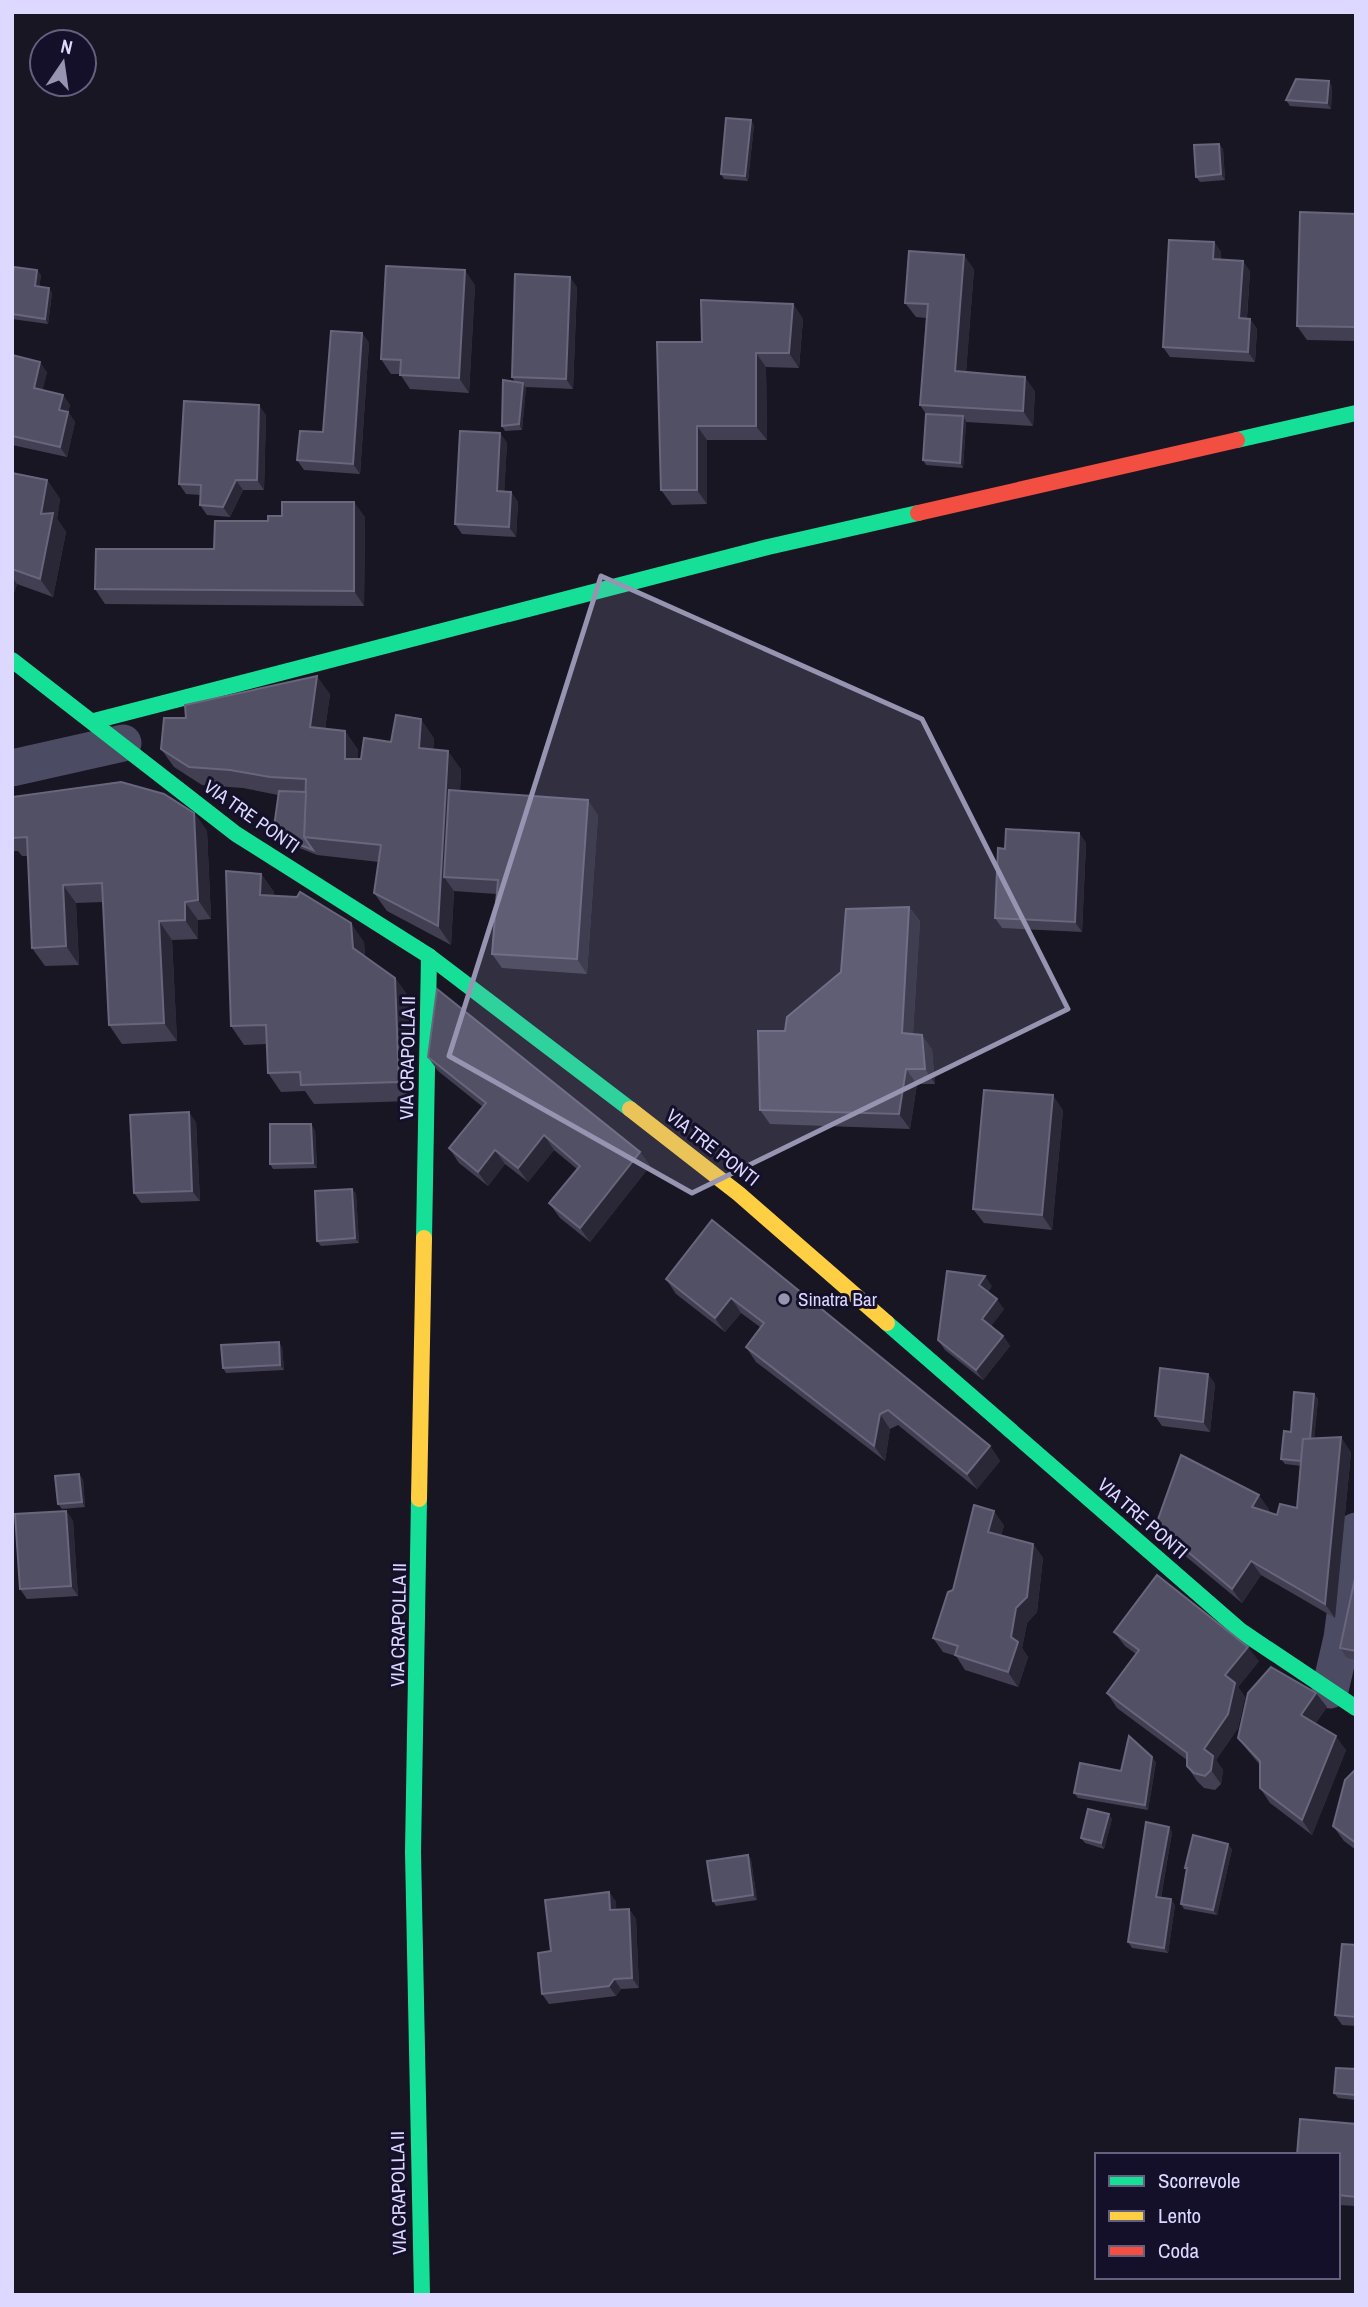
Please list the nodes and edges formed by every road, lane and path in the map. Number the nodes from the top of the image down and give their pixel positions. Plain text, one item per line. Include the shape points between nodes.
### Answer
1 (1356, 413) edge
2 (12, 660) edge
3 (94, 721) junction
4 (122, 743) junction
5 (12, 768) edge
6 (429, 956) junction
7 (1356, 1531) edge
8 (1343, 1699) edge
9 (422, 2295) edge

1 - 3 street via 768,547
2 - 3 street, VIA TRE PONTI
3 - 4 street, VIA TRE PONTI
4 - 5 street
4 - 6 street, VIA TRE PONTI via 236,834
6 - 8 street, VIA TRE PONTI via 739,1194 1241,1631
6 - 9 street, VIA CRAPOLLA II via 413,1852
7 - 8 street via 1342,1638

